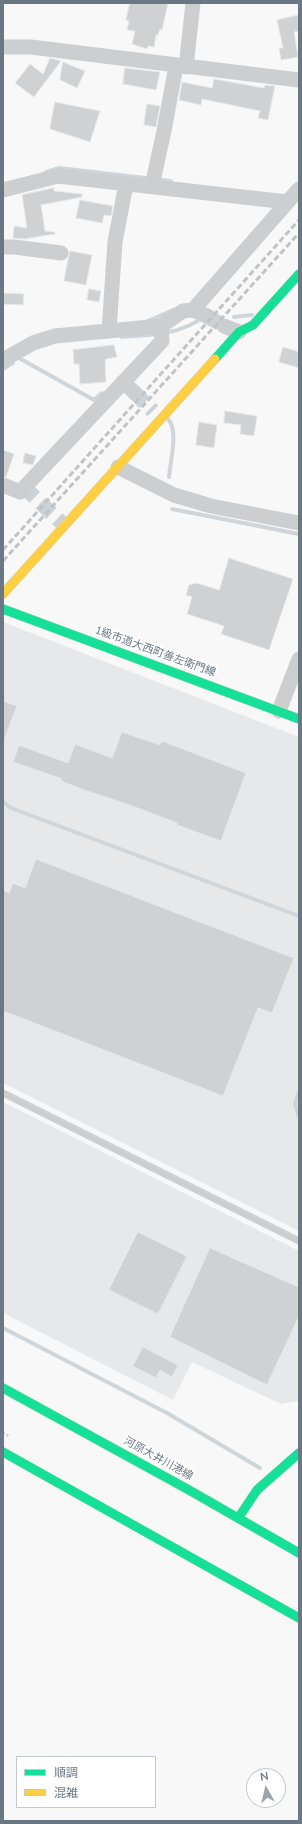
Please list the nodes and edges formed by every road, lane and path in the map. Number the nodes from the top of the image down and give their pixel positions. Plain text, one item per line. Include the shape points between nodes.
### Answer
1 (193, 3) edge
2 (3, 47) edge
3 (181, 66) junction
4 (299, 80) edge
5 (126, 184) junction
6 (152, 186) junction
7 (299, 189) edge
8 (3, 190) edge
9 (287, 202) junction
10 (3, 247) edge
11 (61, 253) dead end
12 (299, 274) edge
13 (161, 326) junction
14 (224, 326) tunnel mouth
15 (109, 331) junction
16 (239, 332) junction
17 (3, 360) edge
18 (118, 467) junction
19 (3, 485) edge
20 (299, 523) edge
21 (3, 594) edge
22 (3, 609) edge
23 (299, 659) edge
24 (279, 711) junction
25 (299, 719) edge
26 (3, 1093) edge
27 (299, 1241) edge
28 (3, 1388) edge
29 (3, 1452) edge
30 (299, 1453) edge
31 (239, 1517) junction
32 (299, 1553) edge
33 (299, 1618) edge

1 - 3 street
2 - 3 street via 31,47
3 - 4 street
3 - 6 street
5 - 6 street
5 - 8 street via 58,176
5 - 15 street via 115,242
6 - 9 street
7 - 9 street
9 - 13 street via 200,313 183,311
10 - 11 street
12 - 16 street via 253,325
13 - 15 street
13 - 19 street via 162,341 129,387 20,492
14 - 16 street
15 - 17 street via 55,336 33,342
16 - 18 street via 157,414
18 - 20 street via 174,495 211,506
18 - 21 street
22 - 24 street, 1級市道大西町善左衛門線
23 - 24 street
24 - 25 street, 1級市道大西町善左衛門線
26 - 27 lane
28 - 31 street, 河原大井川港線
29 - 33 street
30 - 31 street via 256,1490
31 - 32 street, 河原大井川港線

